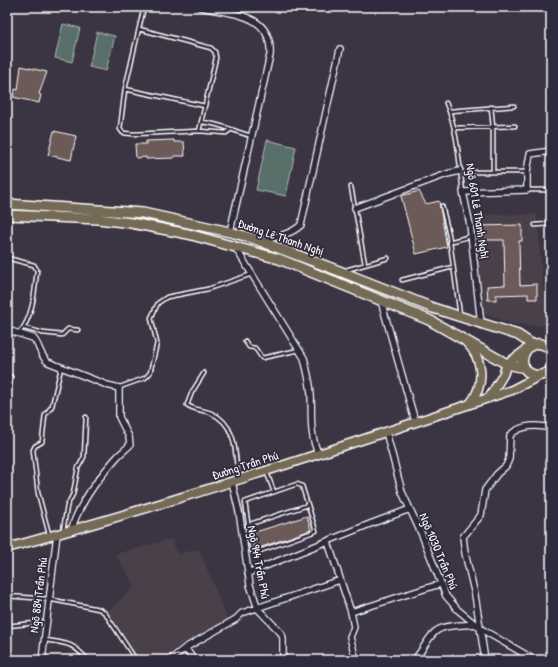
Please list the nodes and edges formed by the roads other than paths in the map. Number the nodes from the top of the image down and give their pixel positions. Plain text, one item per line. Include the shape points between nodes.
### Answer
1 (144, 7) edge
2 (200, 7) edge
3 (139, 29) junction
4 (340, 49) dead end
5 (125, 89) junction
6 (446, 103) dead end
7 (204, 106) junction
8 (514, 106) dead end
9 (491, 107) junction
10 (450, 111) junction
11 (201, 122) junction
12 (515, 126) dead end
13 (493, 127) junction
14 (454, 128) junction
15 (230, 130) junction
16 (199, 131) junction
17 (251, 136) junction
18 (551, 151) edge
19 (460, 171) junction
20 (471, 172) dead end
21 (493, 172) junction
22 (527, 172) junction
23 (351, 187) dead end
24 (527, 190) junction
25 (551, 190) edge
26 (464, 192) junction
27 (7, 204) edge
28 (442, 206) dead end
29 (355, 208) junction
30 (7, 215) edge
31 (551, 224) edge
32 (535, 225) dead end
33 (230, 232) junction
34 (471, 236) junction
35 (259, 241) junction
36 (449, 242) junction
37 (235, 246) junction
38 (7, 258) edge
39 (388, 258) dead end
40 (365, 264) junction
41 (453, 267) junction
42 (342, 272) junction
43 (252, 274) junction
44 (402, 280) dead end
45 (381, 301) junction
46 (460, 317) junction
47 (481, 324) junction
48 (24, 328) junction
49 (78, 330) dead end
50 (8, 333) edge
51 (19, 334) junction
52 (457, 335) junction
53 (245, 341) dead end
54 (550, 347) edge
55 (529, 348) junction
56 (299, 350) junction
57 (507, 364) junction
58 (61, 367) junction
59 (525, 368) junction
60 (204, 373) dead end
61 (548, 373) edge
62 (7, 374) edge
63 (120, 388) junction
64 (489, 398) junction
65 (7, 400) edge
66 (470, 404) junction
67 (86, 417) dead end
68 (415, 421) junction
69 (551, 428) edge
70 (386, 432) junction
71 (319, 455) junction
72 (266, 471) junction
73 (235, 481) junction
74 (274, 492) junction
75 (308, 505) junction
76 (410, 509) junction
77 (247, 525) junction
78 (60, 534) junction
79 (328, 542) junction
80 (7, 548) edge
81 (248, 573) junction
82 (340, 580) junction
83 (440, 584) junction
84 (7, 596) edge
85 (48, 599) junction
86 (258, 609) junction
87 (351, 612) junction
88 (46, 622) junction
89 (475, 624) junction
90 (7, 626) edge
91 (481, 629) junction
92 (44, 640) junction
93 (185, 648) junction
94 (42, 660) edge
95 (88, 660) edge
96 (136, 660) edge
97 (170, 660) edge
98 (194, 660) edge
99 (283, 660) edge
100 (356, 660) edge
101 (414, 660) edge
102 (485, 660) edge
103 (535, 660) edge

1 - 3 lane
2 - 17 street via 256,20 270,38 270,55
3 - 5 lane
3 - 7 lane via 210,48 216,52
4 - 35 street via 301,225 283,235
5 - 7 lane
5 - 16 lane via 120,129 123,133
6 - 10 lane, Ngõ 601 Lê Thanh Nghị
7 - 11 lane
8 - 9 lane
9 - 10 lane
9 - 13 lane
10 - 14 lane, Ngõ 601 Lê Thanh Nghị
11 - 15 lane via 226,126
11 - 16 lane
12 - 13 lane
13 - 14 lane
13 - 21 lane
14 - 19 lane, Ngõ 601 Lê Thanh Nghị
15 - 16 lane via 226,133
15 - 17 lane
17 - 33 street
18 - 22 street via 532,152
19 - 26 lane, Ngõ 601 Lê Thanh Nghị
19 - 29 street
20 - 21 lane
21 - 22 lane
22 - 24 street
23 - 29 lane
24 - 25 lane
24 - 26 street
26 - 34 street, Ngõ 601 Lê Thanh Nghị
27 - 33 highway, Đường Lê Thanh Nghị via 143,213
28 - 36 lane
29 - 40 lane
30 - 37 highway, Đường Lê Thanh Nghị via 131,223
31 - 32 lane
33 - 35 highway, Đường Lê Thanh Nghị
34 - 36 lane
34 - 47 street, Ngõ 601 Lê Thanh Nghị
35 - 42 highway, Đường Lê Thanh Nghị
36 - 41 lane
37 - 43 street
37 - 45 highway, Đường Lê Thanh Nghị via 279,258
38 - 48 lane via 34,265 37,270 36,286
39 - 40 lane
40 - 42 lane
41 - 44 lane
41 - 46 lane
42 - 46 highway, Đường Lê Thanh Nghị
43 - 56 street
43 - 63 lane via 208,289 167,297 158,303 151,318 157,343 150,373 146,378
45 - 52 highway, Đường Lê Thanh Nghị via 429,320
45 - 68 street
46 - 47 highway, Đường Lê Thanh Nghị
47 - 55 highway, Đường Lê Thanh Nghị via 518,335
48 - 49 lane via 62,335 68,329
48 - 51 lane
50 - 51 street
51 - 58 street via 35,341 41,357
52 - 57 highway, Đường Lê Thanh Nghị
52 - 66 main road via 473,350 481,372 477,396
53 - 56 lane via 249,347 255,348 262,358
54 - 55 highway via 542,344
55 - 57 main road
55 - 59 highway via 523,359
56 - 71 street via 309,377 310,424 314,446
57 - 59 highway, Đường Lê Thanh Nghị
57 - 64 main road
58 - 63 street
58 - 78 lane via 52,406 45,415 42,442 33,450 38,493
59 - 61 highway, Đường Lê Thanh Nghị via 532,374
60 - 73 lane via 187,404 221,418 228,425 233,441
61 - 64 main road, Đường Trần Phú
62 - 65 lane via 11,377
63 - 78 street, Ngõ 884 Trần Phú via 119,417 130,445 114,461
64 - 66 main road, Đường Trần Phú
66 - 68 main road, Đường Trần Phú
67 - 78 lane via 84,457 78,468 73,494
68 - 70 main road, Đường Trần Phú
69 - 91 street via 528,426 515,430 510,435 509,459 506,466 485,490 481,515 463,537
70 - 71 main road, Đường Trần Phú
70 - 76 street, Ngõ 1030 Trần Phú via 402,492
71 - 72 main road, Đường Trần Phú
72 - 73 main road, Đường Trần Phú
72 - 74 lane
73 - 78 main road, Đường Trần Phú
73 - 81 street, Ngõ 944 Trần Phú
74 - 75 lane via 300,485
74 - 77 lane via 246,501 244,505
75 - 77 lane
75 - 77 lane via 316,531 257,552 250,546
76 - 79 street
76 - 83 street, Ngõ 1030 Trần Phú
78 - 80 main road, Đường Trần Phú
78 - 85 street, Ngõ 884 Trần Phú
79 - 81 street
79 - 82 street
81 - 86 street, Ngõ 944 Trần Phú
82 - 86 street
82 - 87 street
83 - 87 street
83 - 89 street, Ngõ 1030 Trần Phú via 446,596
84 - 85 lane
85 - 88 street, Ngõ 884 Trần Phú
85 - 96 lane via 93,607 105,613
86 - 93 street via 242,613
86 - 99 street, Ngõ 944 Trần Phú via 281,633 284,645
87 - 100 street via 354,627 350,637
88 - 90 lane
88 - 92 street, Ngõ 884 Trần Phú
89 - 91 street, Ngõ 1030 Trần Phú
89 - 101 street via 441,628 435,632
91 - 102 street
91 - 103 street, Ngõ 1030 Trần Phú
92 - 94 street, Ngõ 884 Trần Phú
92 - 95 lane via 76,646
93 - 97 street
93 - 98 street

